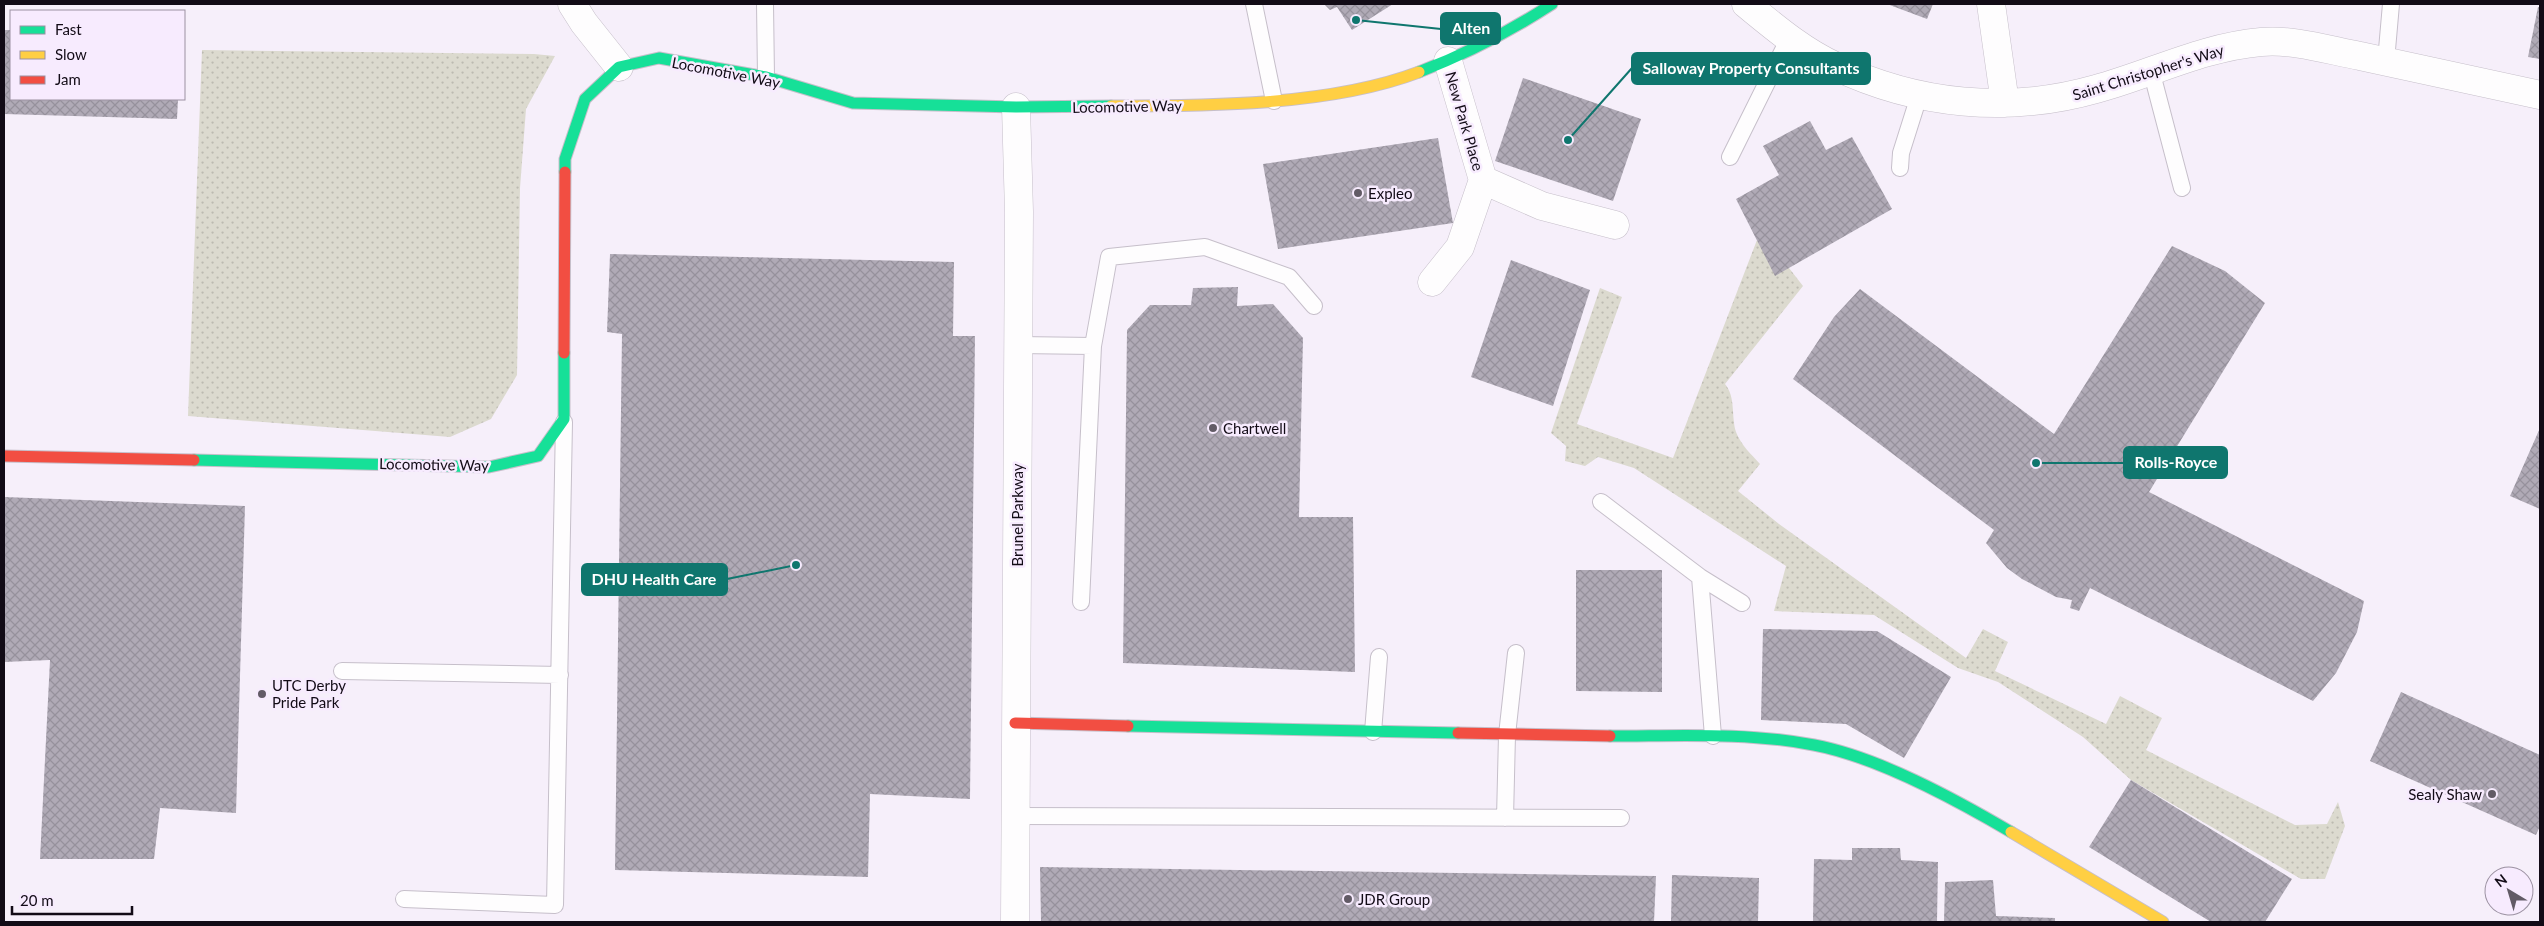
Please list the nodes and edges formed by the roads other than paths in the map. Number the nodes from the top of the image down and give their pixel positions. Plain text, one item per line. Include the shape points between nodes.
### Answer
1 (572, 4) edge
2 (765, 4) edge
3 (1254, 4) edge
4 (1552, 4) edge
5 (1746, 4) edge
6 (1992, 4) edge
7 (2391, 4) edge
8 (1789, 38) junction
9 (1448, 62) junction
10 (2386, 62) junction
11 (619, 67) junction
12 (2151, 70) junction
13 (766, 77) junction
14 (2540, 95) edge
15 (1919, 96) junction
16 (1274, 100) junction
17 (2005, 103) junction
18 (1016, 107) junction
19 (1730, 157) dead end
20 (1900, 168) dead end
21 (1483, 180) junction
22 (2182, 188) dead end
23 (1615, 225) dead end
24 (1432, 282) dead end
25 (1314, 306) dead end
26 (1018, 345) junction
27 (1093, 346) junction
28 (564, 419) junction
29 (4, 456) edge
30 (1601, 502) dead end
31 (1700, 577) junction
32 (1081, 602) dead end
33 (1742, 603) dead end
34 (1516, 654) dead end
35 (1378, 657) dead end
36 (342, 672) dead end
37 (560, 675) junction
38 (1015, 723) junction
39 (1373, 732) junction
40 (1507, 735) junction
41 (1713, 736) junction
42 (1016, 816) junction
43 (1506, 818) junction
44 (1622, 818) dead end
45 (404, 899) dead end
46 (1015, 922) edge
47 (2163, 922) edge

1 - 11 street
2 - 13 lane
3 - 16 lane
4 - 9 street, Locomotive Way via 1512,30
5 - 8 street, Saint Christopher's Way
6 - 17 street
7 - 10 lane
8 - 15 street, Saint Christopher's Way via 1834,66
8 - 19 lane
9 - 16 street, Locomotive Way via 1357,89
9 - 21 street, New Park Place
10 - 12 street, Saint Christopher's Way via 2278,41 2217,50
10 - 14 street, Saint Christopher's Way
11 - 13 street, Locomotive Way via 659,58
11 - 28 street via 585,100 565,159
12 - 17 street, Saint Christopher's Way via 2098,89 2063,97
12 - 22 lane
13 - 18 street, Locomotive Way via 853,103
15 - 17 street, Saint Christopher's Way via 1958,102
15 - 20 lane via 1901,153
16 - 18 street, Locomotive Way via 1159,106
18 - 26 street, Brunel Parkway via 1020,212
21 - 23 street, New Park Place via 1542,206
21 - 24 street, New Park Place via 1460,247
25 - 27 lane via 1289,277 1205,247 1109,257
26 - 27 lane
26 - 38 street, Brunel Parkway
27 - 32 lane
28 - 29 street, Locomotive Way via 538,456 489,466
28 - 37 lane
30 - 31 lane
31 - 33 lane
31 - 41 lane
34 - 40 lane
35 - 39 lane
36 - 37 lane
37 - 45 lane via 555,905
38 - 39 street
38 - 42 street, Brunel Parkway
39 - 40 street
40 - 41 street
40 - 43 lane
41 - 47 street via 1815,745 1873,763 1961,802
42 - 43 lane
42 - 46 street, Brunel Parkway
43 - 44 lane

